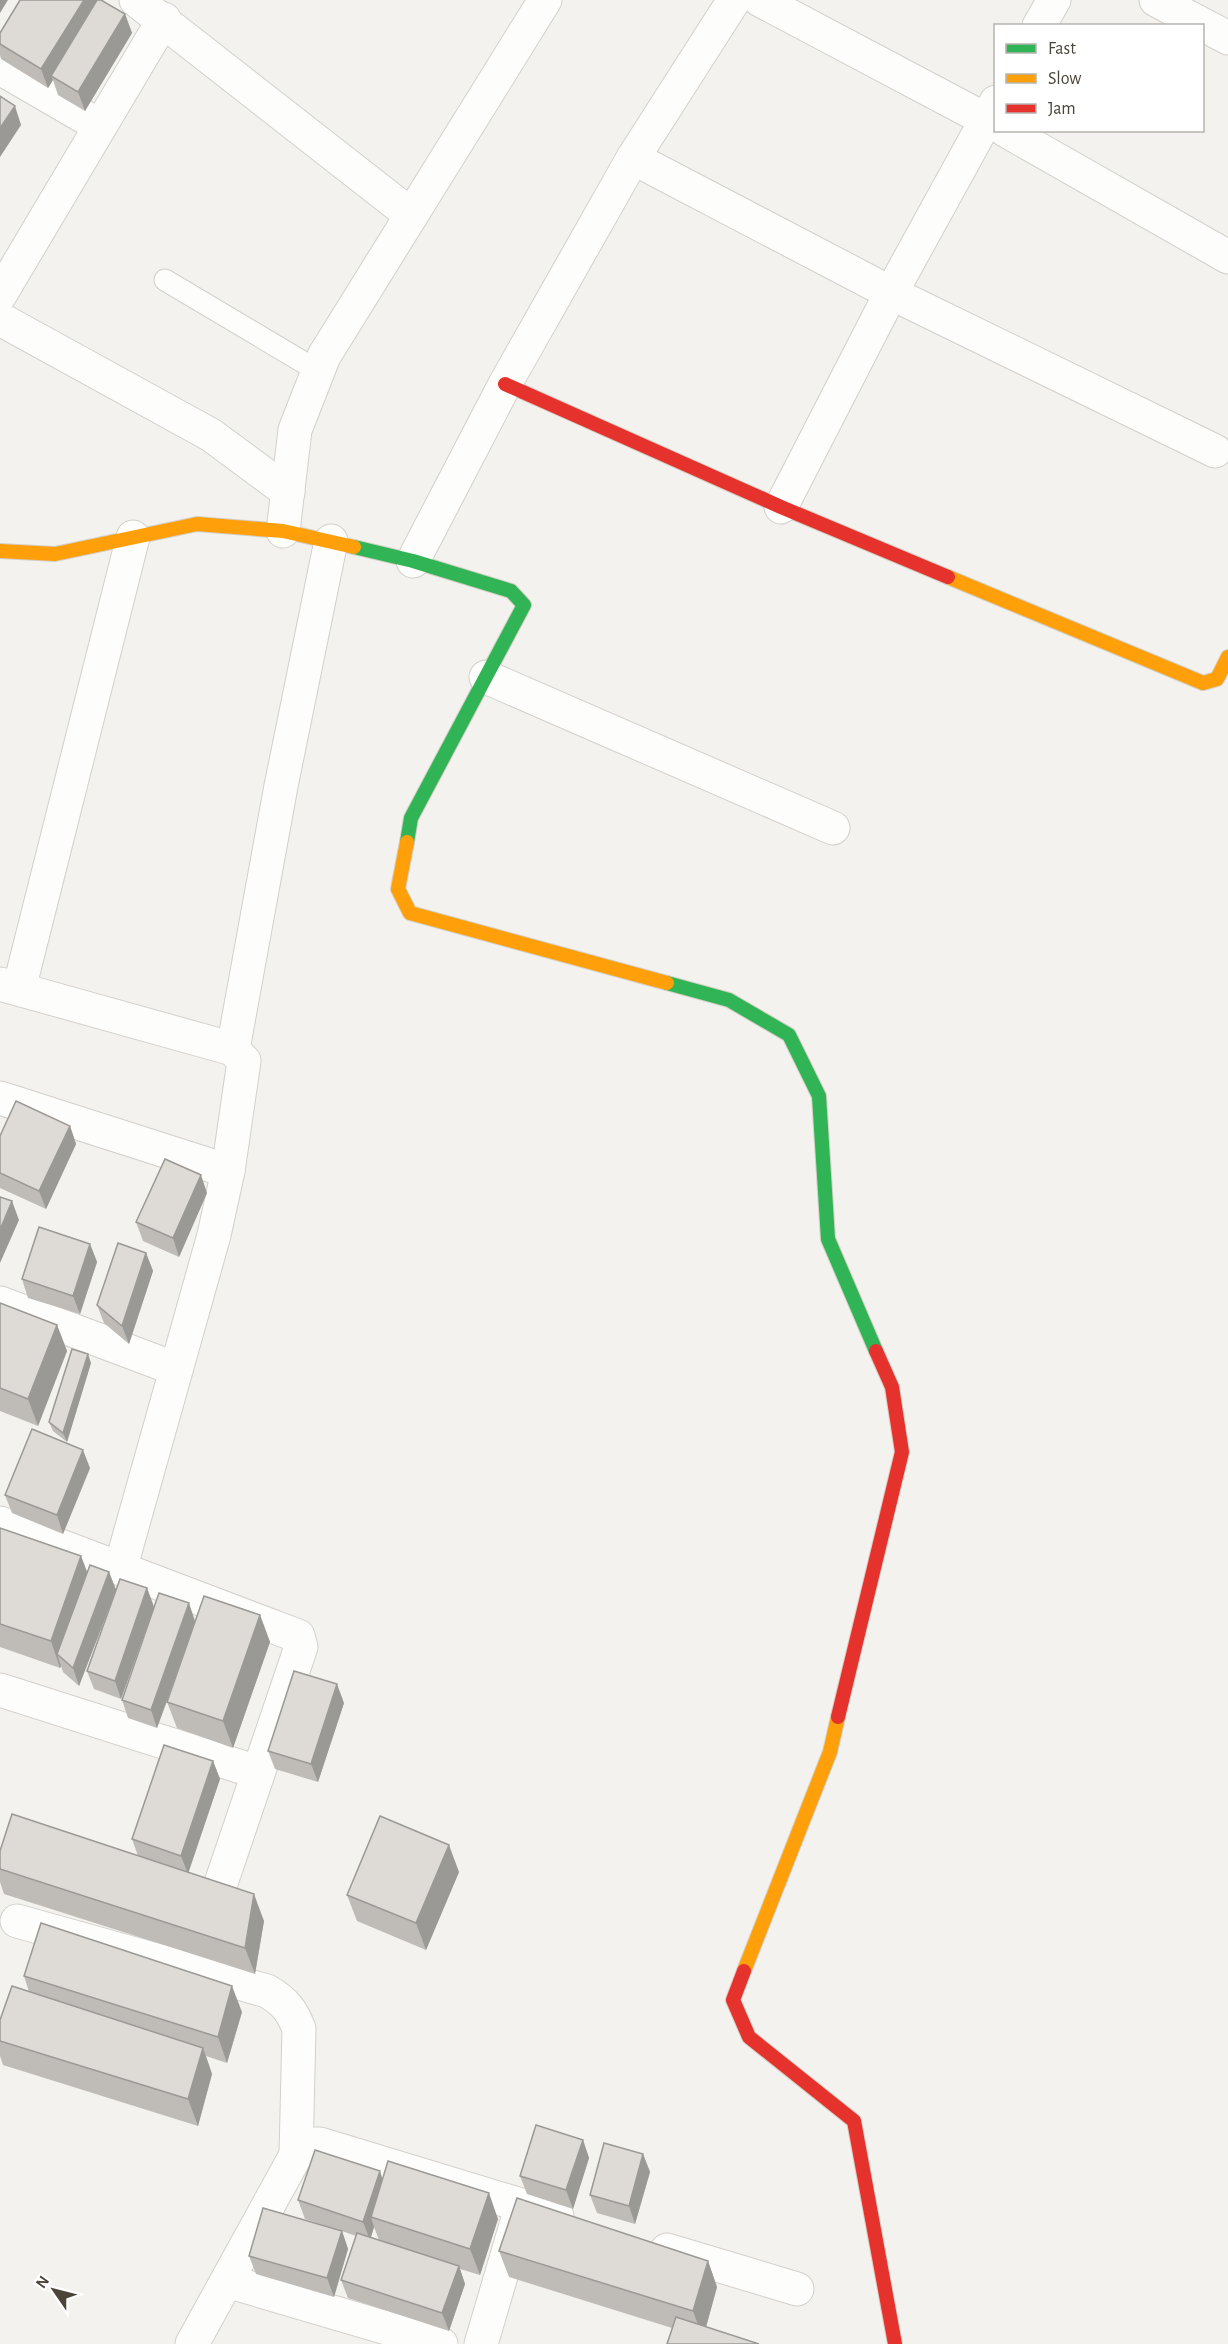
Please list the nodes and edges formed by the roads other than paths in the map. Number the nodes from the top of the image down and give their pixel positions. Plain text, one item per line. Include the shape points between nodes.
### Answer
1 (136, 0) edge
2 (544, 0) edge
3 (734, 0) edge
4 (760, 0) edge
5 (1054, 0) edge
6 (1156, 0) edge
7 (164, 19) junction
8 (1040, 24) edge
9 (1201, 24) edge
10 (1204, 25) edge
11 (1228, 38) edge
12 (0, 68) edge
13 (994, 118) edge
14 (994, 121) edge
15 (100, 126) junction
16 (1017, 132) edge
17 (633, 158) junction
18 (411, 215) junction
19 (1228, 257) edge
20 (165, 280) dead end
21 (891, 292) junction
22 (0, 295) edge
23 (0, 319) edge
24 (318, 371) junction
25 (505, 384) junction
26 (1215, 452) dead end
27 (288, 492) junction
28 (781, 507) junction
29 (283, 531) junction
30 (133, 537) junction
31 (331, 541) junction
32 (0, 551) edge
33 (413, 561) junction
34 (1228, 657) edge
35 (486, 677) junction
36 (833, 828) dead end
37 (10, 986) edge
38 (233, 1049) junction
39 (0, 1098) edge
40 (228, 1171) junction
41 (0, 1303) edge
42 (176, 1369) junction
43 (0, 1522) edge
44 (121, 1566) junction
45 (0, 1690) edge
46 (257, 1772) junction
47 (221, 1883) edge
48 (17, 1921) dead end
49 (296, 2156) junction
50 (522, 2206) junction
51 (591, 2227) edge
52 (637, 2241) edge
53 (227, 2281) junction
54 (797, 2289) dead end
55 (192, 2344) edge
56 (441, 2344) edge
57 (481, 2344) edge
58 (895, 2344) edge

1 - 7 street
2 - 18 street
3 - 17 street
4 - 13 street
5 - 8 street
6 - 9 street
7 - 15 street
7 - 18 street
10 - 11 street
12 - 15 street
14 - 21 street
15 - 22 street
16 - 19 street
17 - 21 street
17 - 25 street
18 - 24 street
20 - 24 lane
21 - 26 street
21 - 28 street
23 - 27 street via 211,435
24 - 27 street via 295,430
25 - 28 street
25 - 33 street
27 - 29 street
28 - 34 street via 1203,683 1217,679
29 - 30 street via 196,524
29 - 31 street
30 - 32 street via 55,554
30 - 37 street
31 - 33 street
31 - 38 street
33 - 35 street via 511,591 524,605
35 - 36 street
35 - 58 street via 411,818 398,890 410,913 729,1000 789,1035 819,1096 828,1239 892,1387 902,1452 830,1752 733,2000 749,2037 854,2121
37 - 38 street
38 - 40 street via 244,1061 244,1070
39 - 40 street
40 - 42 street
41 - 42 street
42 - 44 street
43 - 44 street
44 - 46 street via 298,1636 301,1647
45 - 46 street
46 - 47 street
48 - 49 street via 267,1991 282,2000 294,2014 299,2029
49 - 50 street via 310,2144 320,2144
49 - 53 street
50 - 51 street
50 - 57 street
52 - 54 street
53 - 55 street
53 - 56 street

